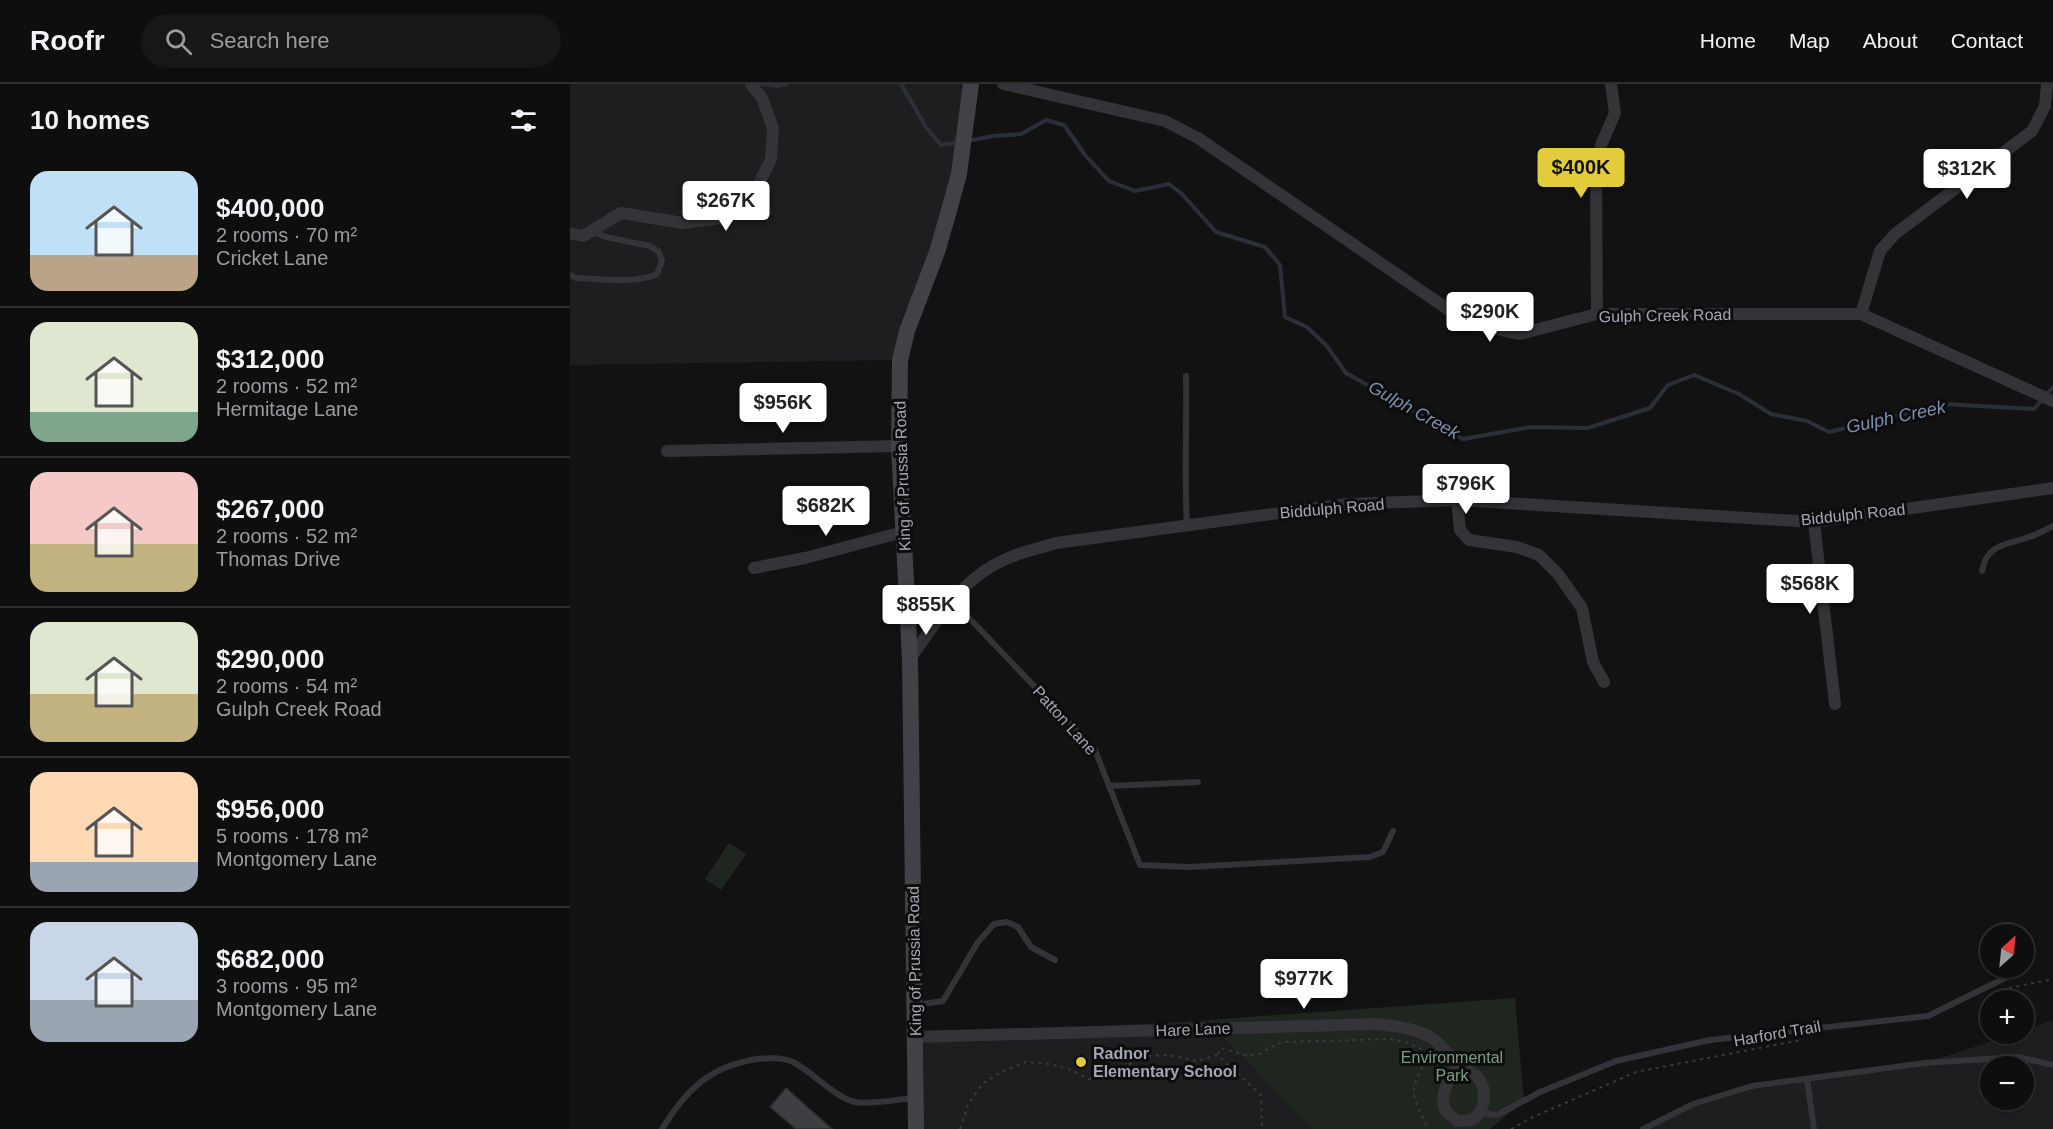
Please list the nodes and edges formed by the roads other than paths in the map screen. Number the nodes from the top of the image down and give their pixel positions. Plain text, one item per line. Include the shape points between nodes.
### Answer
1 (751, 84) edge
2 (971, 84) edge
3 (1003, 84) edge
4 (1611, 84) edge
5 (2047, 84) edge
6 (591, 231) junction
7 (570, 233) edge
8 (570, 275) edge
9 (1597, 314) junction
10 (1861, 314) junction
11 (1186, 376) dead end
12 (2053, 401) edge
13 (899, 446) junction
14 (667, 451) dead end
15 (2053, 488) edge
16 (1457, 500) junction
17 (1814, 522) junction
18 (1187, 525) junction
19 (2053, 526) edge
20 (903, 532) junction
21 (754, 568) dead end
22 (1982, 571) dead end
23 (952, 599) junction
24 (910, 658) junction
25 (1604, 682) dead end
26 (1835, 704) dead end
27 (1198, 782) dead end
28 (1109, 786) junction
29 (1393, 831) dead end
30 (1054, 960) dead end
31 (2005, 978) edge
32 (915, 1005) junction
33 (916, 1038) junction
34 (1458, 1064) junction
35 (2053, 1065) edge
36 (1807, 1079) junction
37 (915, 1097) junction
38 (1479, 1113) junction
39 (662, 1129) edge
40 (916, 1129) edge
41 (1644, 1129) edge
42 (1814, 1129) edge

1 - 6 street via 762,98 773,128 771,159 754,194 721,218 683,223 621,213
2 - 13 street, King of Prussia Road via 963,150 948,214 900,360
3 - 9 street, Gulph Creek Road via 1165,121 1198,138 1468,323 1519,334
4 - 9 street via 1615,113 1601,145 1596,176
5 - 10 street via 2045,106 2032,131 1894,234 1880,250
6 - 7 street via 583,236
6 - 8 lane via 650,246 659,252 662,261 657,274 626,279
9 - 10 street, Gulph Creek Road
10 - 12 street, Gulph Creek Road
11 - 18 lane
13 - 14 street
13 - 20 street, King of Prussia Road
15 - 17 street, Biddulph Road
16 - 17 street, Biddulph Road
16 - 18 street, Biddulph Road via 1347,504
16 - 25 street via 1460,530 1469,540 1517,547 1539,555 1558,574 1582,608 1593,662
17 - 26 street
18 - 23 street, Biddulph Road via 1056,543 1009,557 979,574
19 - 22 lane via 1991,551 1984,559
20 - 21 street
20 - 24 street, King of Prussia Road
23 - 24 street, Biddulph Road
23 - 28 lane, Patton Lane via 1095,750
24 - 32 street, King of Prussia Road
27 - 28 lane
28 - 29 lane, Patton Lane via 1140,865 1189,867 1370,857 1383,852
30 - 32 lane via 1031,946 1018,927 1007,922 994,924 978,942 943,1001
31 - 38 lane via 1928,1016 1710,1040 1617,1061 1540,1092 1497,1115
32 - 33 street, King of Prussia Road
33 - 34 street, Hare Lane via 1376,1023 1408,1027 1431,1038
33 - 37 street, King of Prussia Road
34 - 38 street, Hare Lane via 1478,1077 1484,1088 1485,1100
34 - 38 street via 1446,1086 1446,1111 1457,1121 1470,1120
35 - 36 lane via 2018,1057 1925,1063
36 - 41 lane via 1752,1086 1693,1104
36 - 42 lane
37 - 39 lane via 854,1102 793,1062 769,1058 720,1068 676,1106
37 - 40 street, King of Prussia Road

